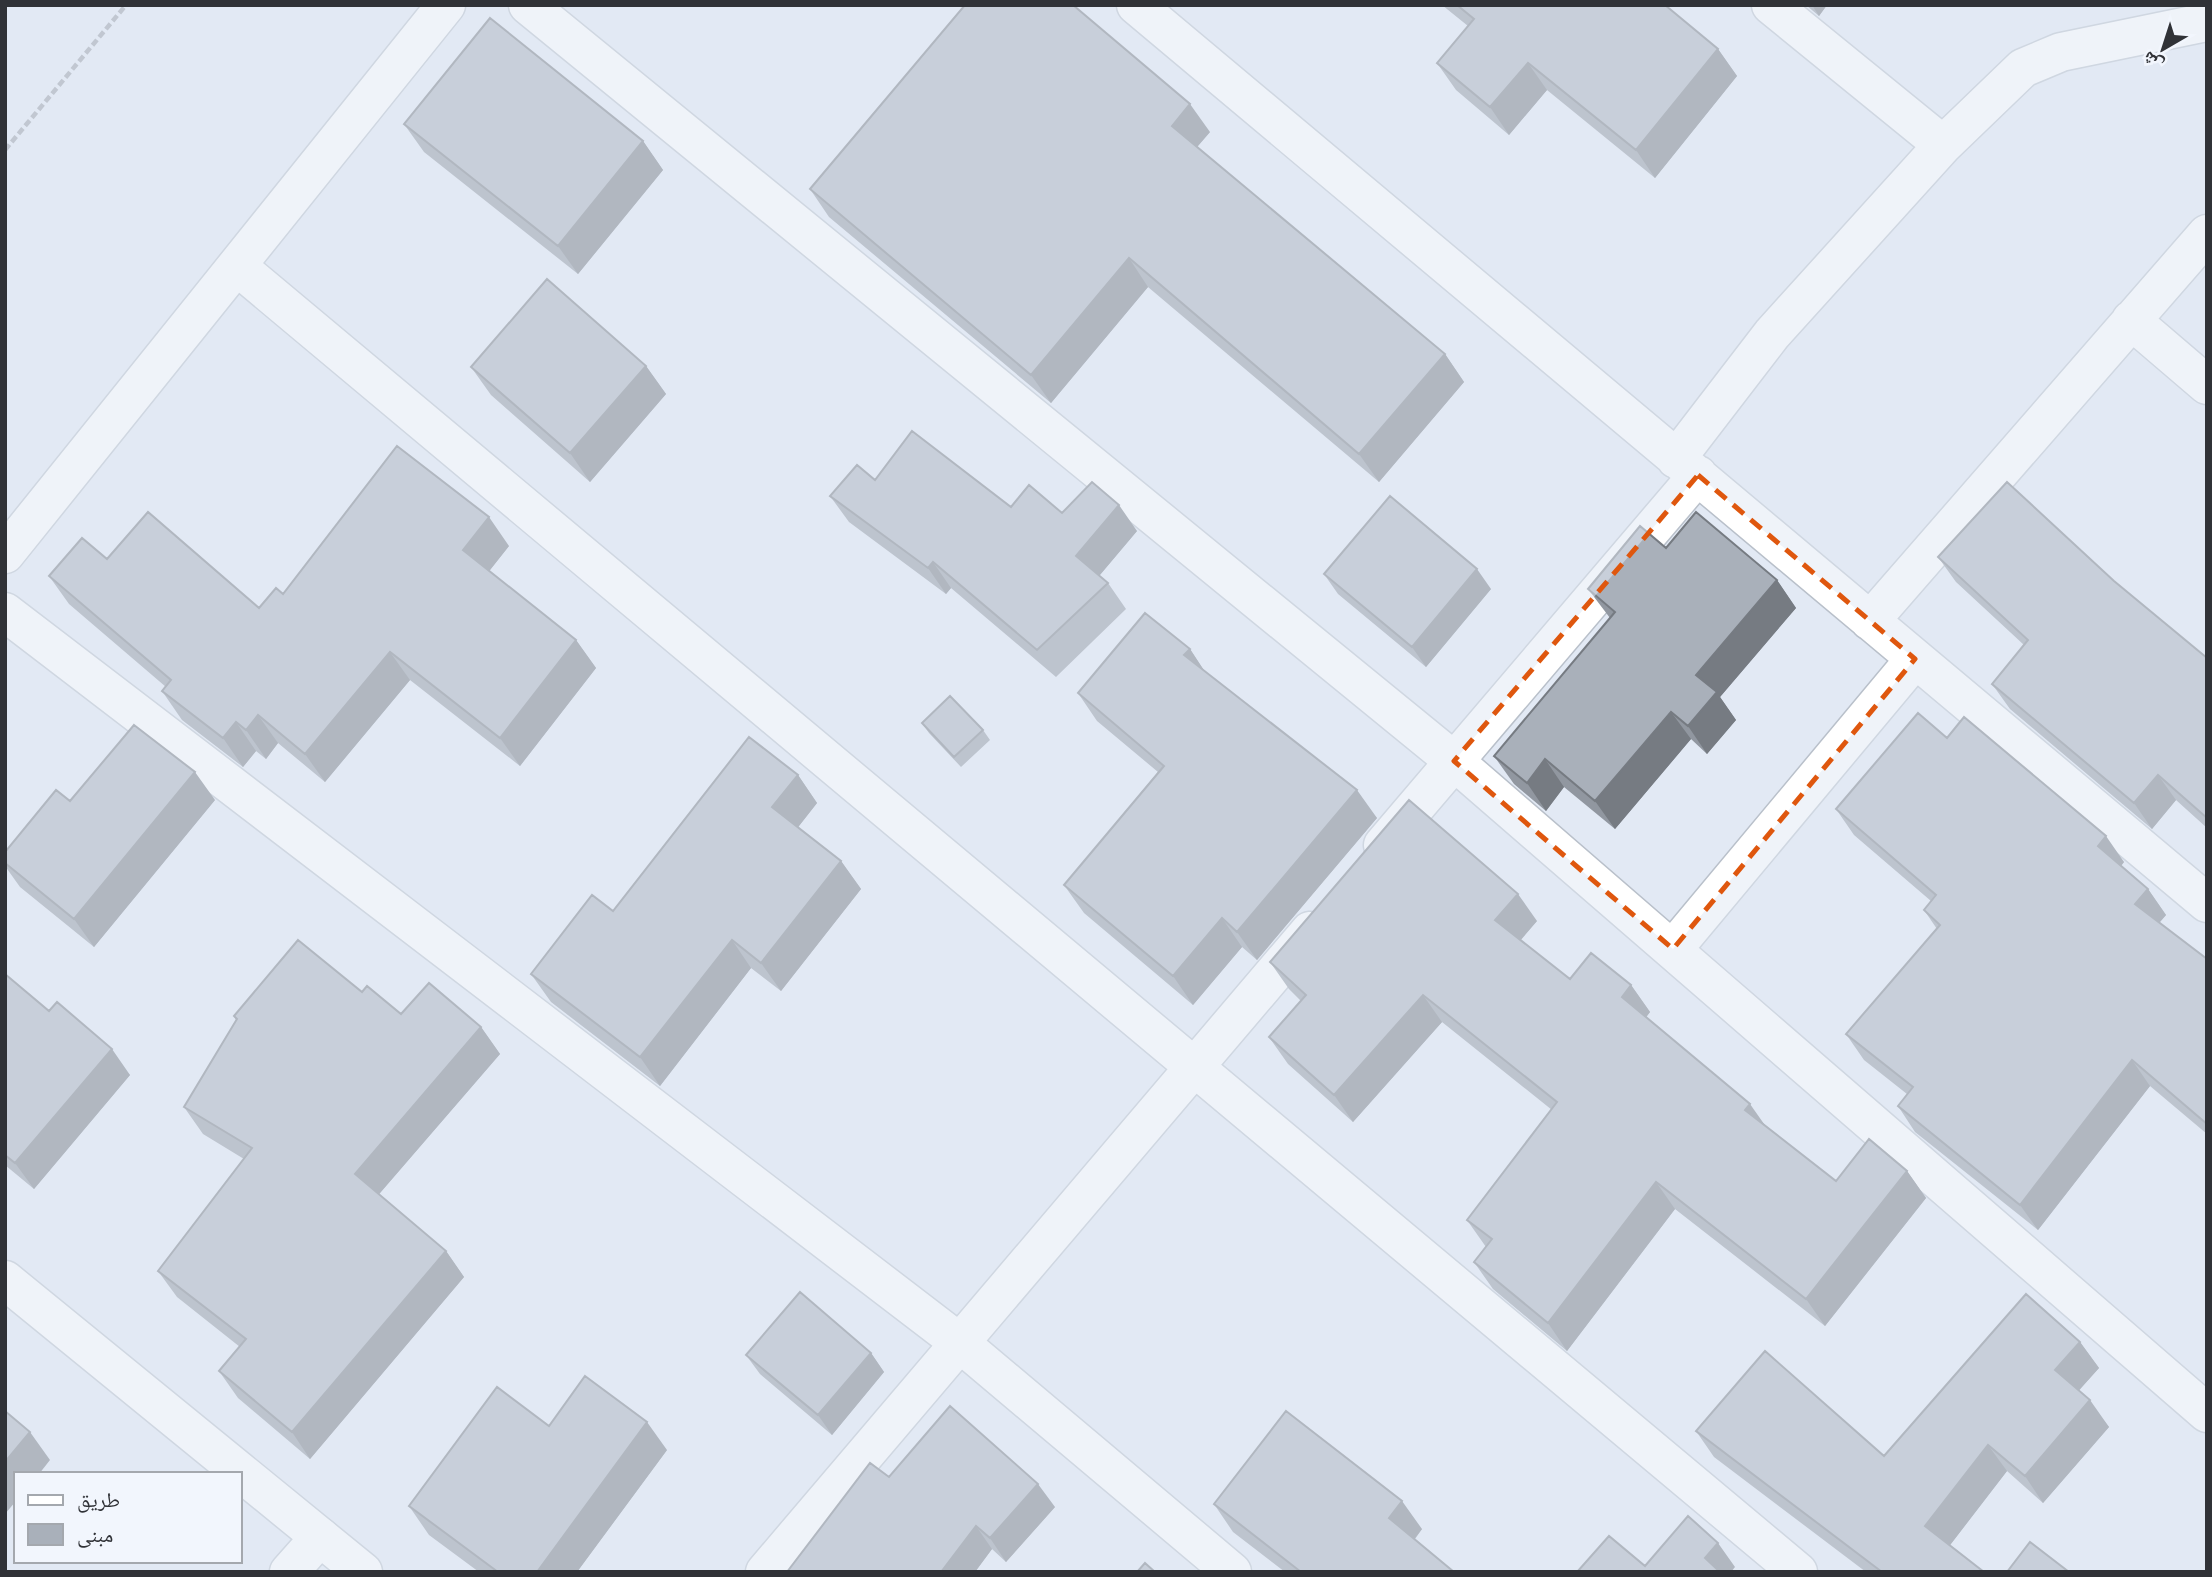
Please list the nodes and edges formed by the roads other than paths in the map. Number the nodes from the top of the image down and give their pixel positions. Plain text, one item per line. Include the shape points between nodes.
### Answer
1 (446, 5) edge
2 (528, 5) edge
3 (1136, 5) edge
4 (1771, 5) edge
5 (2207, 22) edge
6 (1944, 145) junction
7 (2207, 234) edge
8 (238, 267) junction
9 (2131, 320) junction
10 (2207, 386) edge
11 (1687, 467) junction
12 (5, 554) edge
13 (5, 612) edge
14 (1870, 621) junction
15 (1915, 659) junction
16 (1454, 761) junction
17 (1364, 867) edge
18 (2207, 903) edge
19 (1328, 909) edge
20 (1673, 949) junction
21 (1193, 1068) junction
22 (5, 1280) edge
23 (960, 1343) junction
24 (2207, 1413) edge
25 (240, 1472) edge
26 (242, 1473) edge
27 (320, 1537) junction
28 (289, 1572) edge
29 (363, 1572) edge
30 (765, 1572) edge
31 (1232, 1572) edge
32 (1798, 1572) edge

1 - 8 street
2 - 16 street
3 - 11 street
4 - 6 street
5 - 6 street via 2047,55 2023,68
6 - 11 street via 1772,334
7 - 9 street
8 - 12 street
8 - 21 street
9 - 10 street
9 - 14 street
11 - 14 street
11 - 16 street
13 - 23 street
14 - 15 street
15 - 18 street
15 - 20 street
16 - 17 street
16 - 20 street
19 - 21 street
20 - 24 street
21 - 23 street
21 - 32 street
22 - 25 street
23 - 30 street
23 - 31 street
26 - 27 street
27 - 28 street
27 - 29 street

